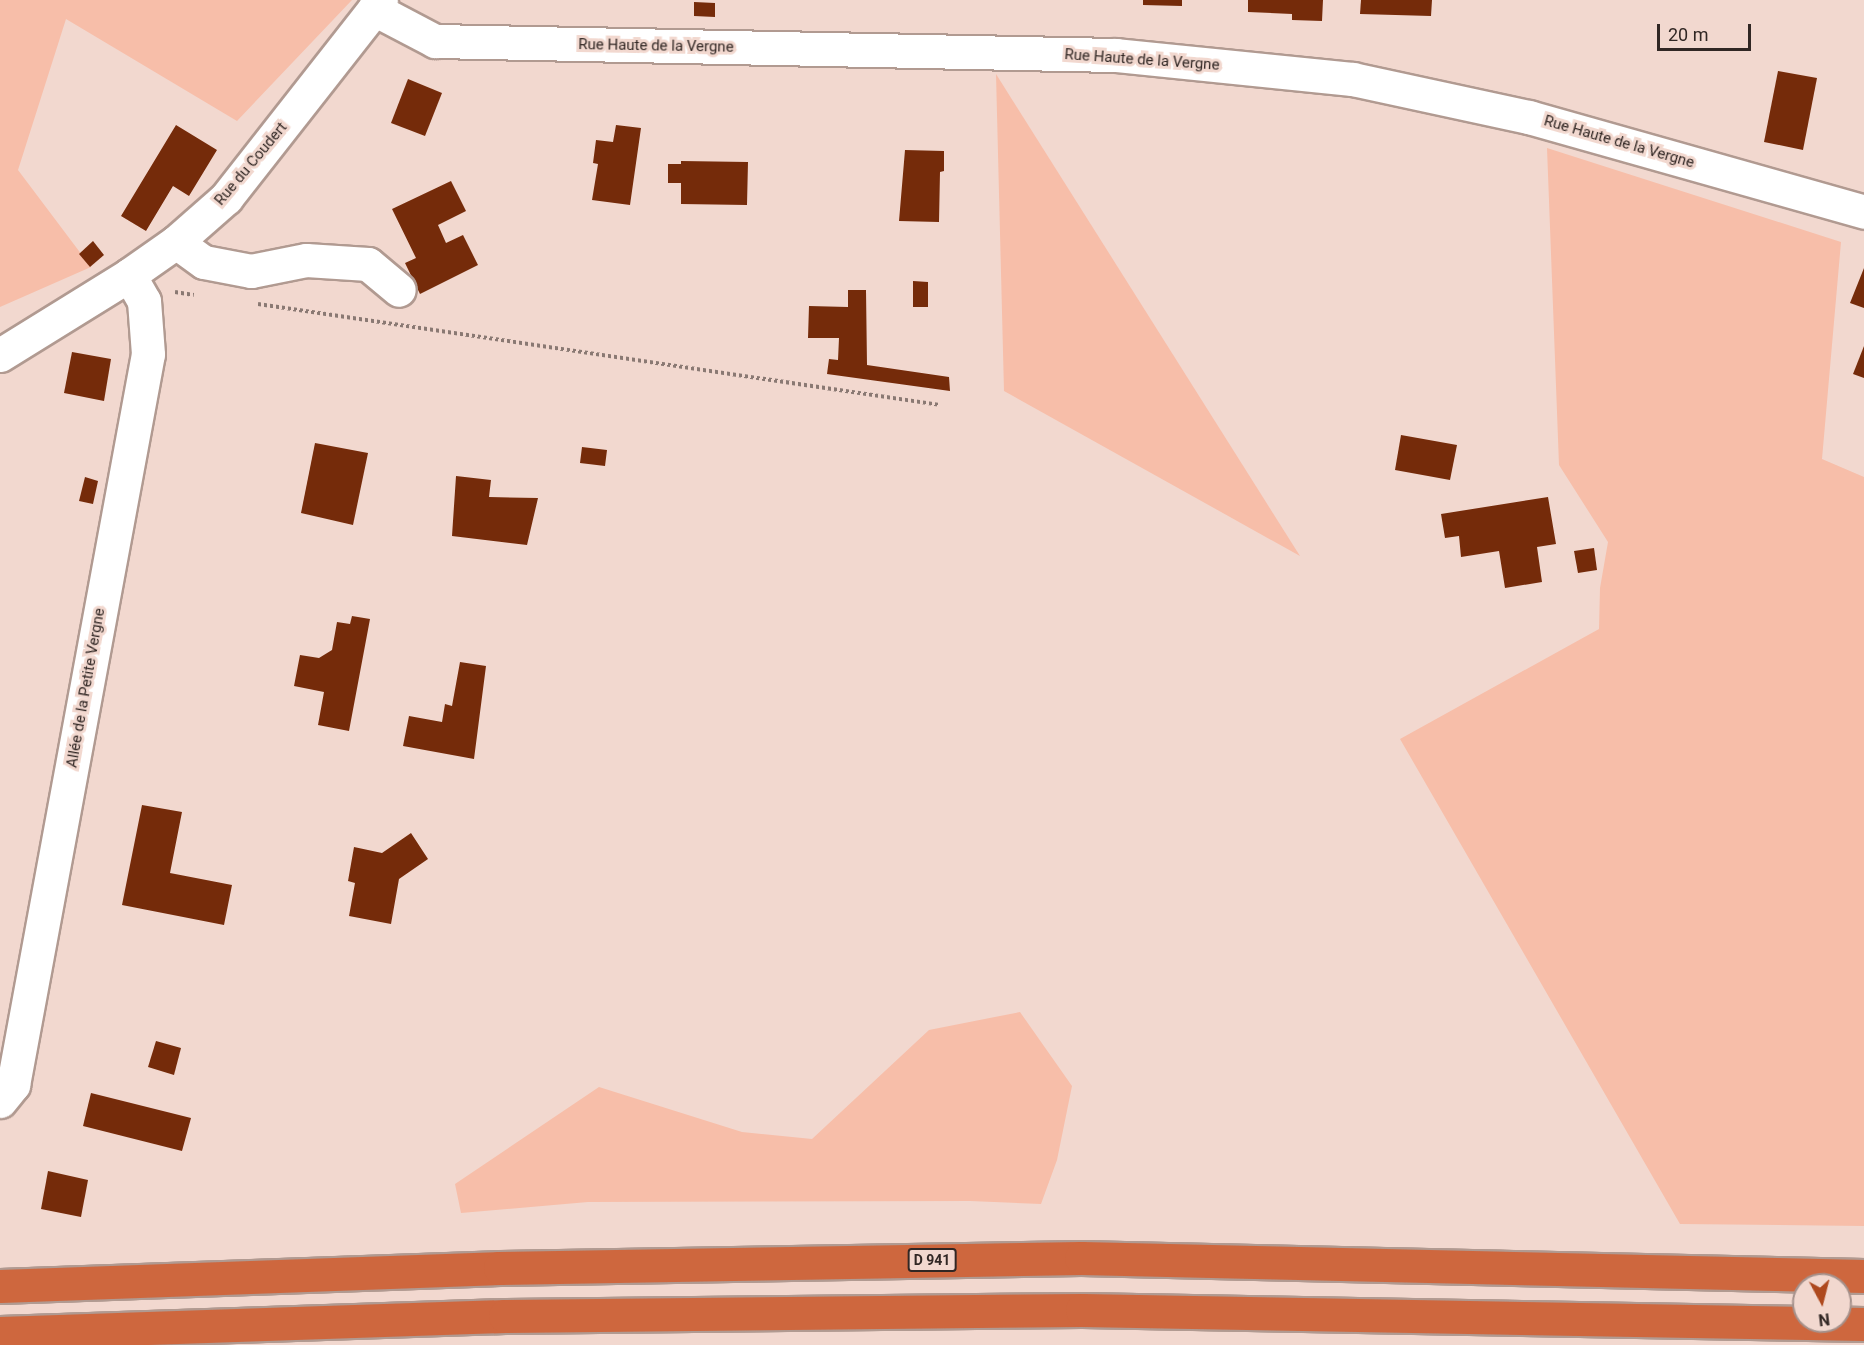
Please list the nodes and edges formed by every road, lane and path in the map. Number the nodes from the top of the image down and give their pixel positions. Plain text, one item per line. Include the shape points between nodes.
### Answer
1 (377, 4) edge
2 (1864, 212) edge
3 (176, 242) junction
4 (136, 288) junction
5 (399, 290) dead end
6 (196, 295) dead end
7 (255, 304) dead end
8 (0, 355) edge
9 (940, 405) dead end
10 (0, 1101) edge
11 (1864, 1276) edge
12 (0, 1286) edge
13 (1864, 1324) edge
14 (0, 1333) edge

1 - 2 street, Rue Haute de la Vergne via 435,41 1116,55 1353,79 1529,117
1 - 3 street, Rue du Coudert via 226,198
3 - 4 street, Rue du Coudert
3 - 5 street via 204,262 251,271 306,260 368,264
4 - 6 path
4 - 8 street, Rue du Coudert
4 - 10 street, Allée de la Petite Vergne via 148,354 13,1085
7 - 9 path
11 - 12 highway, D 941 via 1081,1258 500,1268
13 - 14 highway via 1071,1310 505,1316

